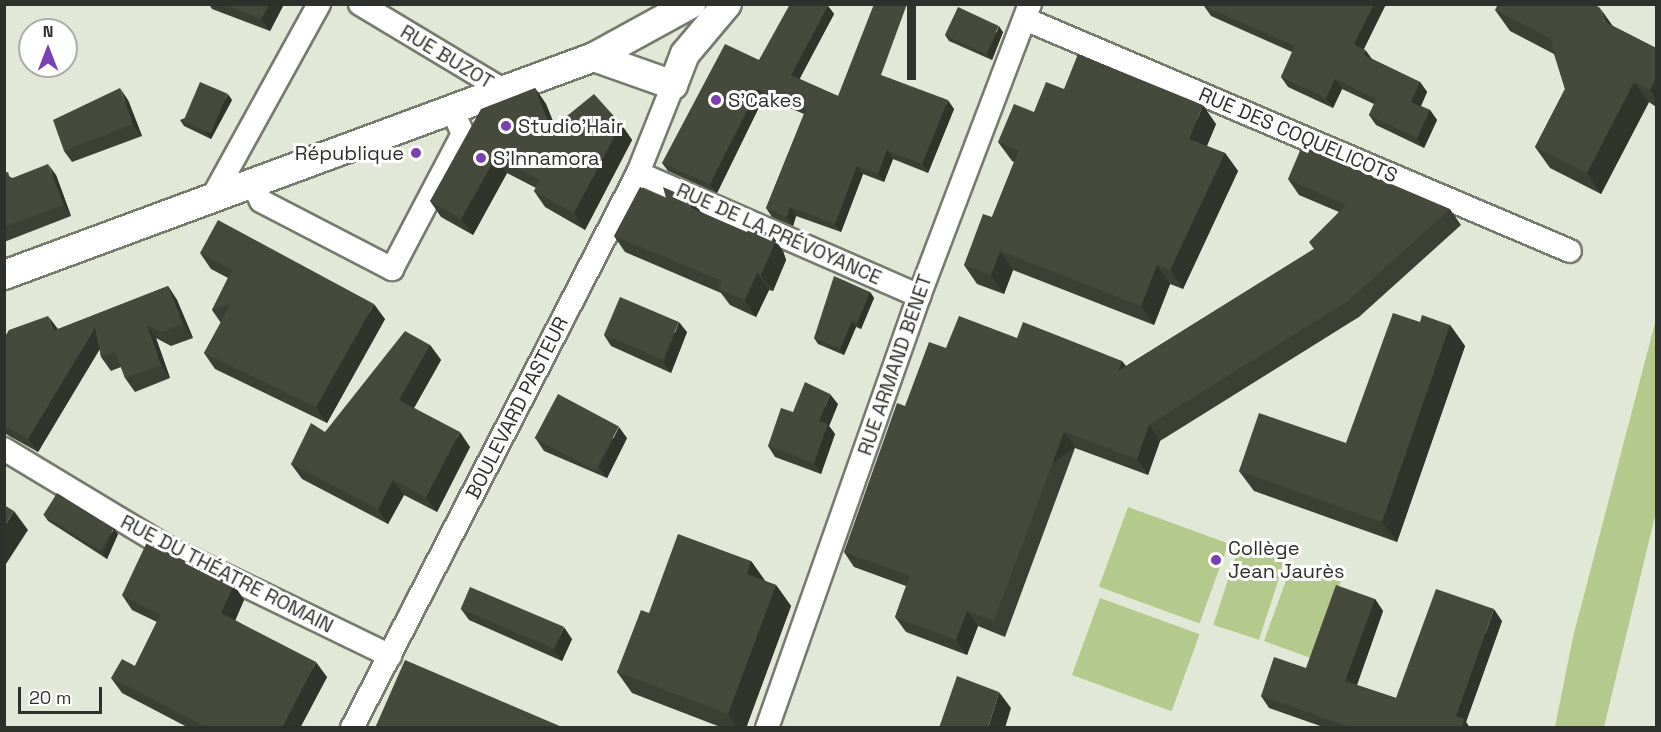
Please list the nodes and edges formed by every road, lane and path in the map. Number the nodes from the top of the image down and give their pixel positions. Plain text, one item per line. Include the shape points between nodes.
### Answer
1 (319, 4) edge
2 (360, 4) edge
3 (691, 4) edge
4 (727, 4) edge
5 (1028, 12) edge
6 (594, 57) junction
7 (673, 85) junction
8 (503, 90) junction
9 (452, 109) junction
10 (638, 173) junction
11 (252, 183) junction
12 (212, 198) junction
13 (1570, 251) dead end
14 (4, 275) edge
15 (919, 296) junction
16 (4, 449) edge
17 (390, 656) junction
18 (352, 728) edge
19 (767, 728) edge

1 - 12 street
2 - 8 street, RUE BUZOT
3 - 6 street
4 - 7 street via 685,54
5 - 13 street, RUE DES COQUELICOTS
5 - 15 street, RUE ARMAND BENET
6 - 7 street
6 - 8 street
7 - 10 street, BOULEVARD PASTEUR
8 - 9 street
9 - 11 street
9 - 11 street via 463,135 392,269 261,201
10 - 15 street, RUE DE LA PRÉVOYANCE
10 - 17 street, BOULEVARD PASTEUR
11 - 12 street
12 - 14 street
15 - 19 street, RUE ARMAND BENET
16 - 17 street, RUE DU THÉATRE ROMAIN via 168,548
17 - 18 street, BOULEVARD PASTEUR

